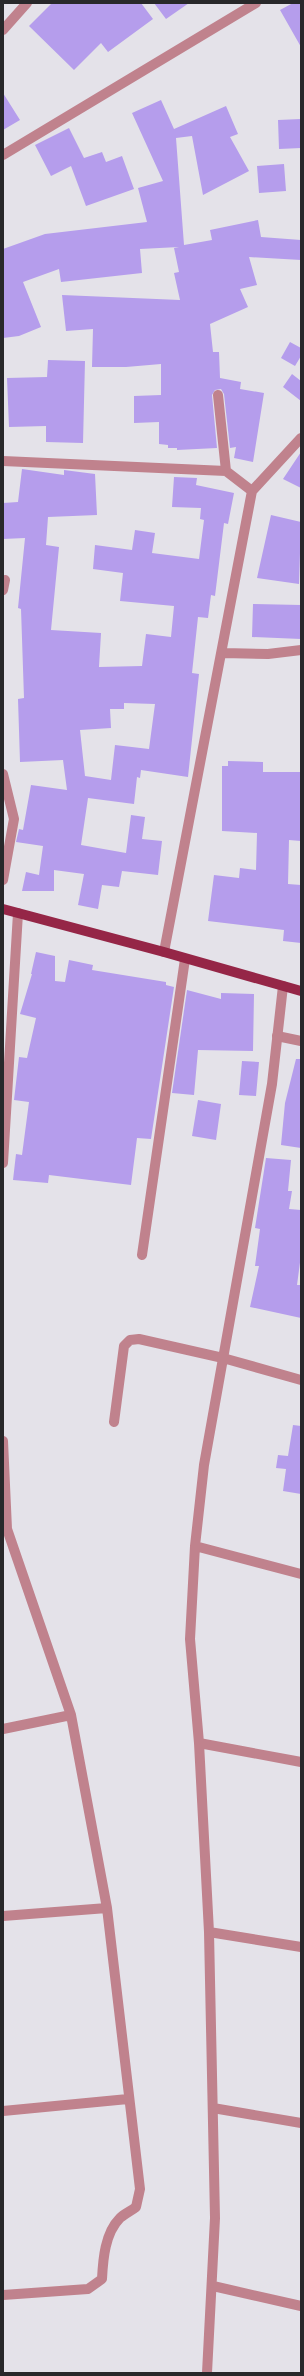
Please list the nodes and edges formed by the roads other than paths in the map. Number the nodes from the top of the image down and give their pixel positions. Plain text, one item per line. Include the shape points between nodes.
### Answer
1 (27, 3) edge
2 (256, 3) edge
3 (3, 30) edge
4 (3, 155) edge
5 (218, 395) dead end
6 (301, 438) edge
7 (3, 460) edge
8 (226, 471) junction
9 (252, 491) junction
10 (301, 650) edge
11 (223, 653) junction
12 (3, 774) edge
13 (3, 880) edge
14 (3, 909) edge
15 (18, 914) junction
16 (164, 952) junction
17 (186, 959) junction
18 (283, 986) junction
19 (301, 992) edge
20 (277, 1036) junction
21 (301, 1041) edge
22 (3, 1163) edge
23 (142, 1255) dead end
24 (223, 1358) junction
25 (301, 1380) edge
26 (114, 1422) dead end
27 (3, 1441) edge
28 (5, 1529) edge
29 (196, 1546) junction
30 (301, 1574) edge
31 (71, 1715) junction
32 (3, 1729) edge
33 (199, 1743) junction
34 (301, 1762) edge
35 (107, 1908) junction
36 (3, 1916) edge
37 (209, 1932) junction
38 (301, 1947) edge
39 (128, 2099) junction
40 (213, 2108) junction
41 (3, 2111) edge
42 (301, 2123) edge
43 (213, 2286) junction
44 (3, 2295) edge
45 (301, 2306) edge
46 (207, 2373) edge

1 - 3 street
2 - 4 street
5 - 8 street
6 - 9 street
7 - 8 street
8 - 9 street
9 - 11 street
10 - 11 street via 268,654
11 - 16 street
12 - 13 street via 14,819
14 - 15 main road
15 - 16 main road
15 - 22 street
16 - 17 main road
17 - 18 main road
17 - 23 street
18 - 19 main road
18 - 20 street
20 - 21 street
20 - 24 street via 272,1084
24 - 25 street
24 - 26 street via 139,1339 130,1340 124,1346
24 - 29 street via 204,1465
27 - 28 street
28 - 31 street
29 - 30 street
29 - 33 street via 190,1639
31 - 32 street
31 - 35 street
33 - 34 street
33 - 37 street
35 - 36 street
35 - 39 street
37 - 38 street
37 - 40 street
39 - 41 street
39 - 44 street via 140,2189 136,2207 119,2218 112,2232 103,2254 102,2279 88,2289
40 - 42 street
40 - 43 street
43 - 45 street
43 - 46 street

